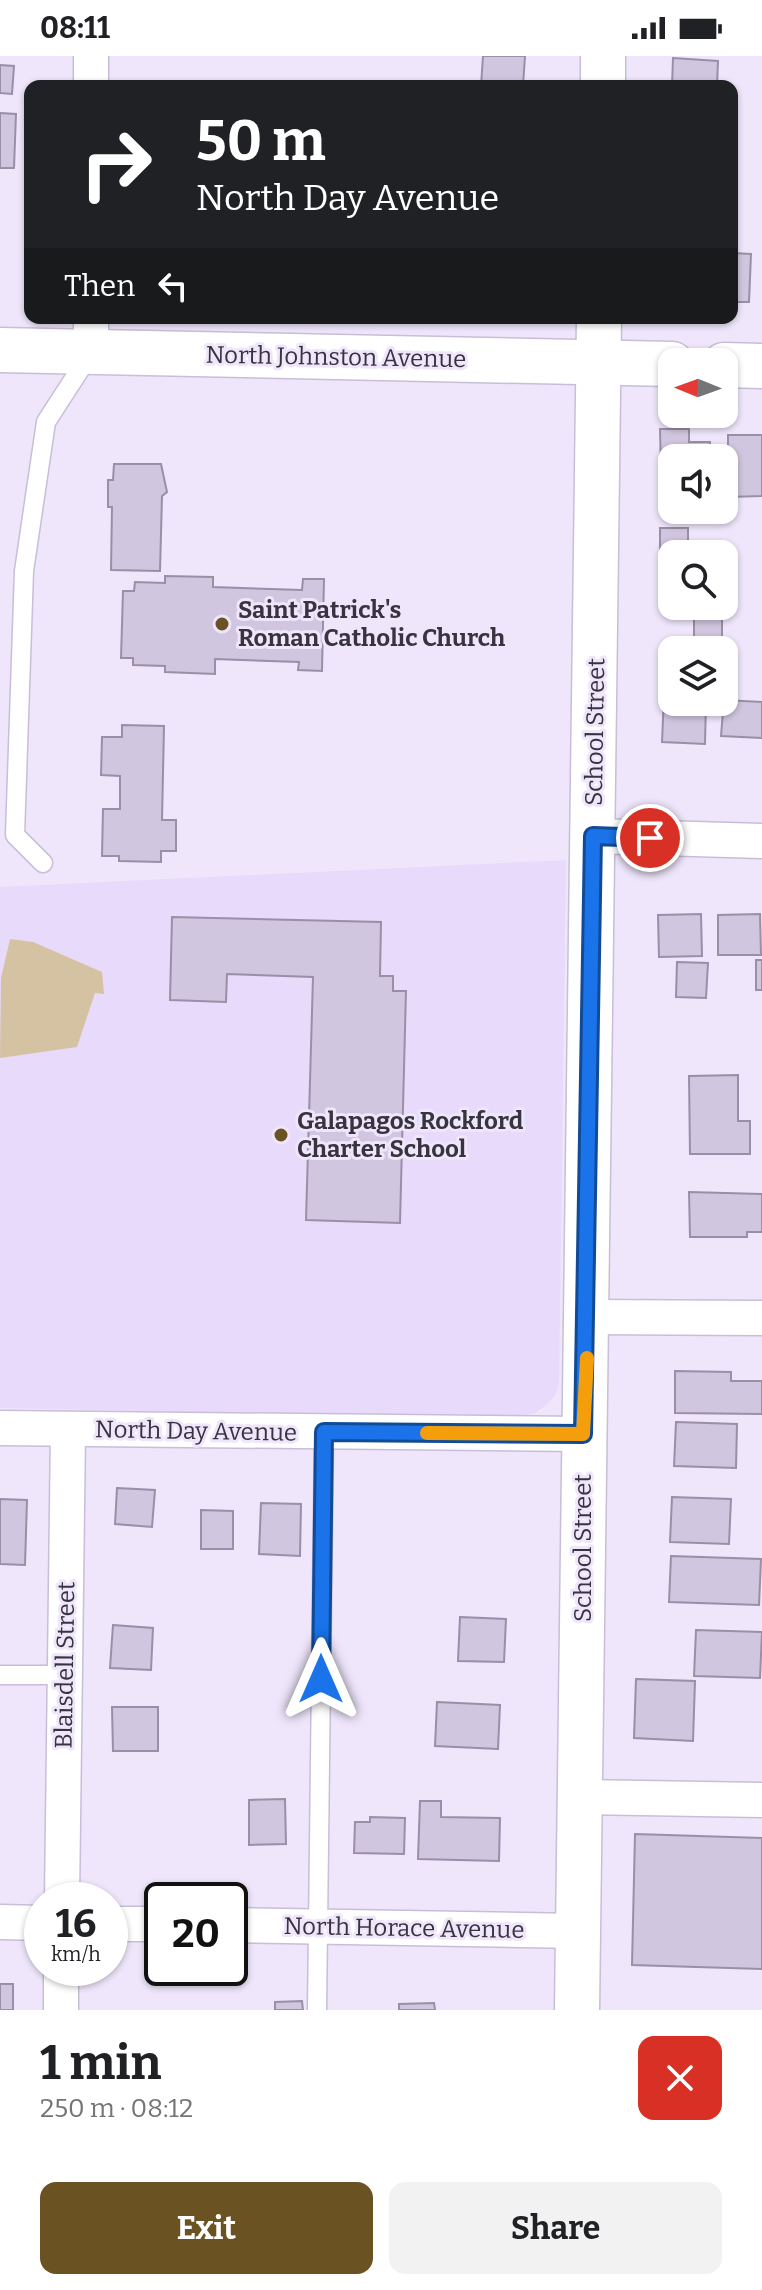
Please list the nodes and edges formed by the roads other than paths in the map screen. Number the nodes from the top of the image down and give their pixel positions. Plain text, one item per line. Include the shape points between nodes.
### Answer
1 (91, 56) edge
2 (603, 56) edge
3 (91, 80) edge
4 (603, 80) edge
5 (599, 324) edge
6 (91, 335) edge
7 (0, 350) edge
8 (599, 362) junction
9 (658, 364) edge
10 (738, 365) edge
11 (762, 366) edge
12 (593, 836) junction
13 (762, 841) edge
14 (43, 863) dead end
15 (588, 1317) junction
16 (762, 1318) edge
17 (0, 1428) edge
18 (68, 1430) junction
19 (324, 1432) junction
20 (583, 1434) junction
21 (0, 1675) edge
22 (64, 1675) junction
23 (581, 1797) junction
24 (762, 1800) edge
25 (62, 1882) edge
26 (0, 1922) edge
27 (24, 1923) edge
28 (248, 1925) edge
29 (318, 1926) junction
30 (578, 1931) junction
31 (61, 1986) edge
32 (61, 2010) edge
33 (317, 2010) edge
34 (577, 2010) edge

1 - 3 street
2 - 4 main road
5 - 8 main road, School Street
6 - 7 main road, North Johnston Avenue
6 - 8 main road, North Johnston Avenue
6 - 14 lane via 46,422 24,571 15,835
8 - 9 main road, North Johnston Avenue
8 - 12 main road, School Street
10 - 11 main road
12 - 13 street
12 - 15 main road, School Street
15 - 16 street
15 - 20 main road, School Street
17 - 18 street, North Day Avenue
18 - 19 street, North Day Avenue
18 - 22 street, Blaisdell Street
19 - 20 street, North Day Avenue
19 - 29 lane
20 - 23 main road, School Street
21 - 22 lane
22 - 25 street, Blaisdell Street
23 - 24 street
23 - 30 main road, School Street
26 - 27 street
28 - 29 street, North Horace Avenue
29 - 30 street, North Horace Avenue
29 - 33 lane
30 - 34 main road, School Street
31 - 32 street

